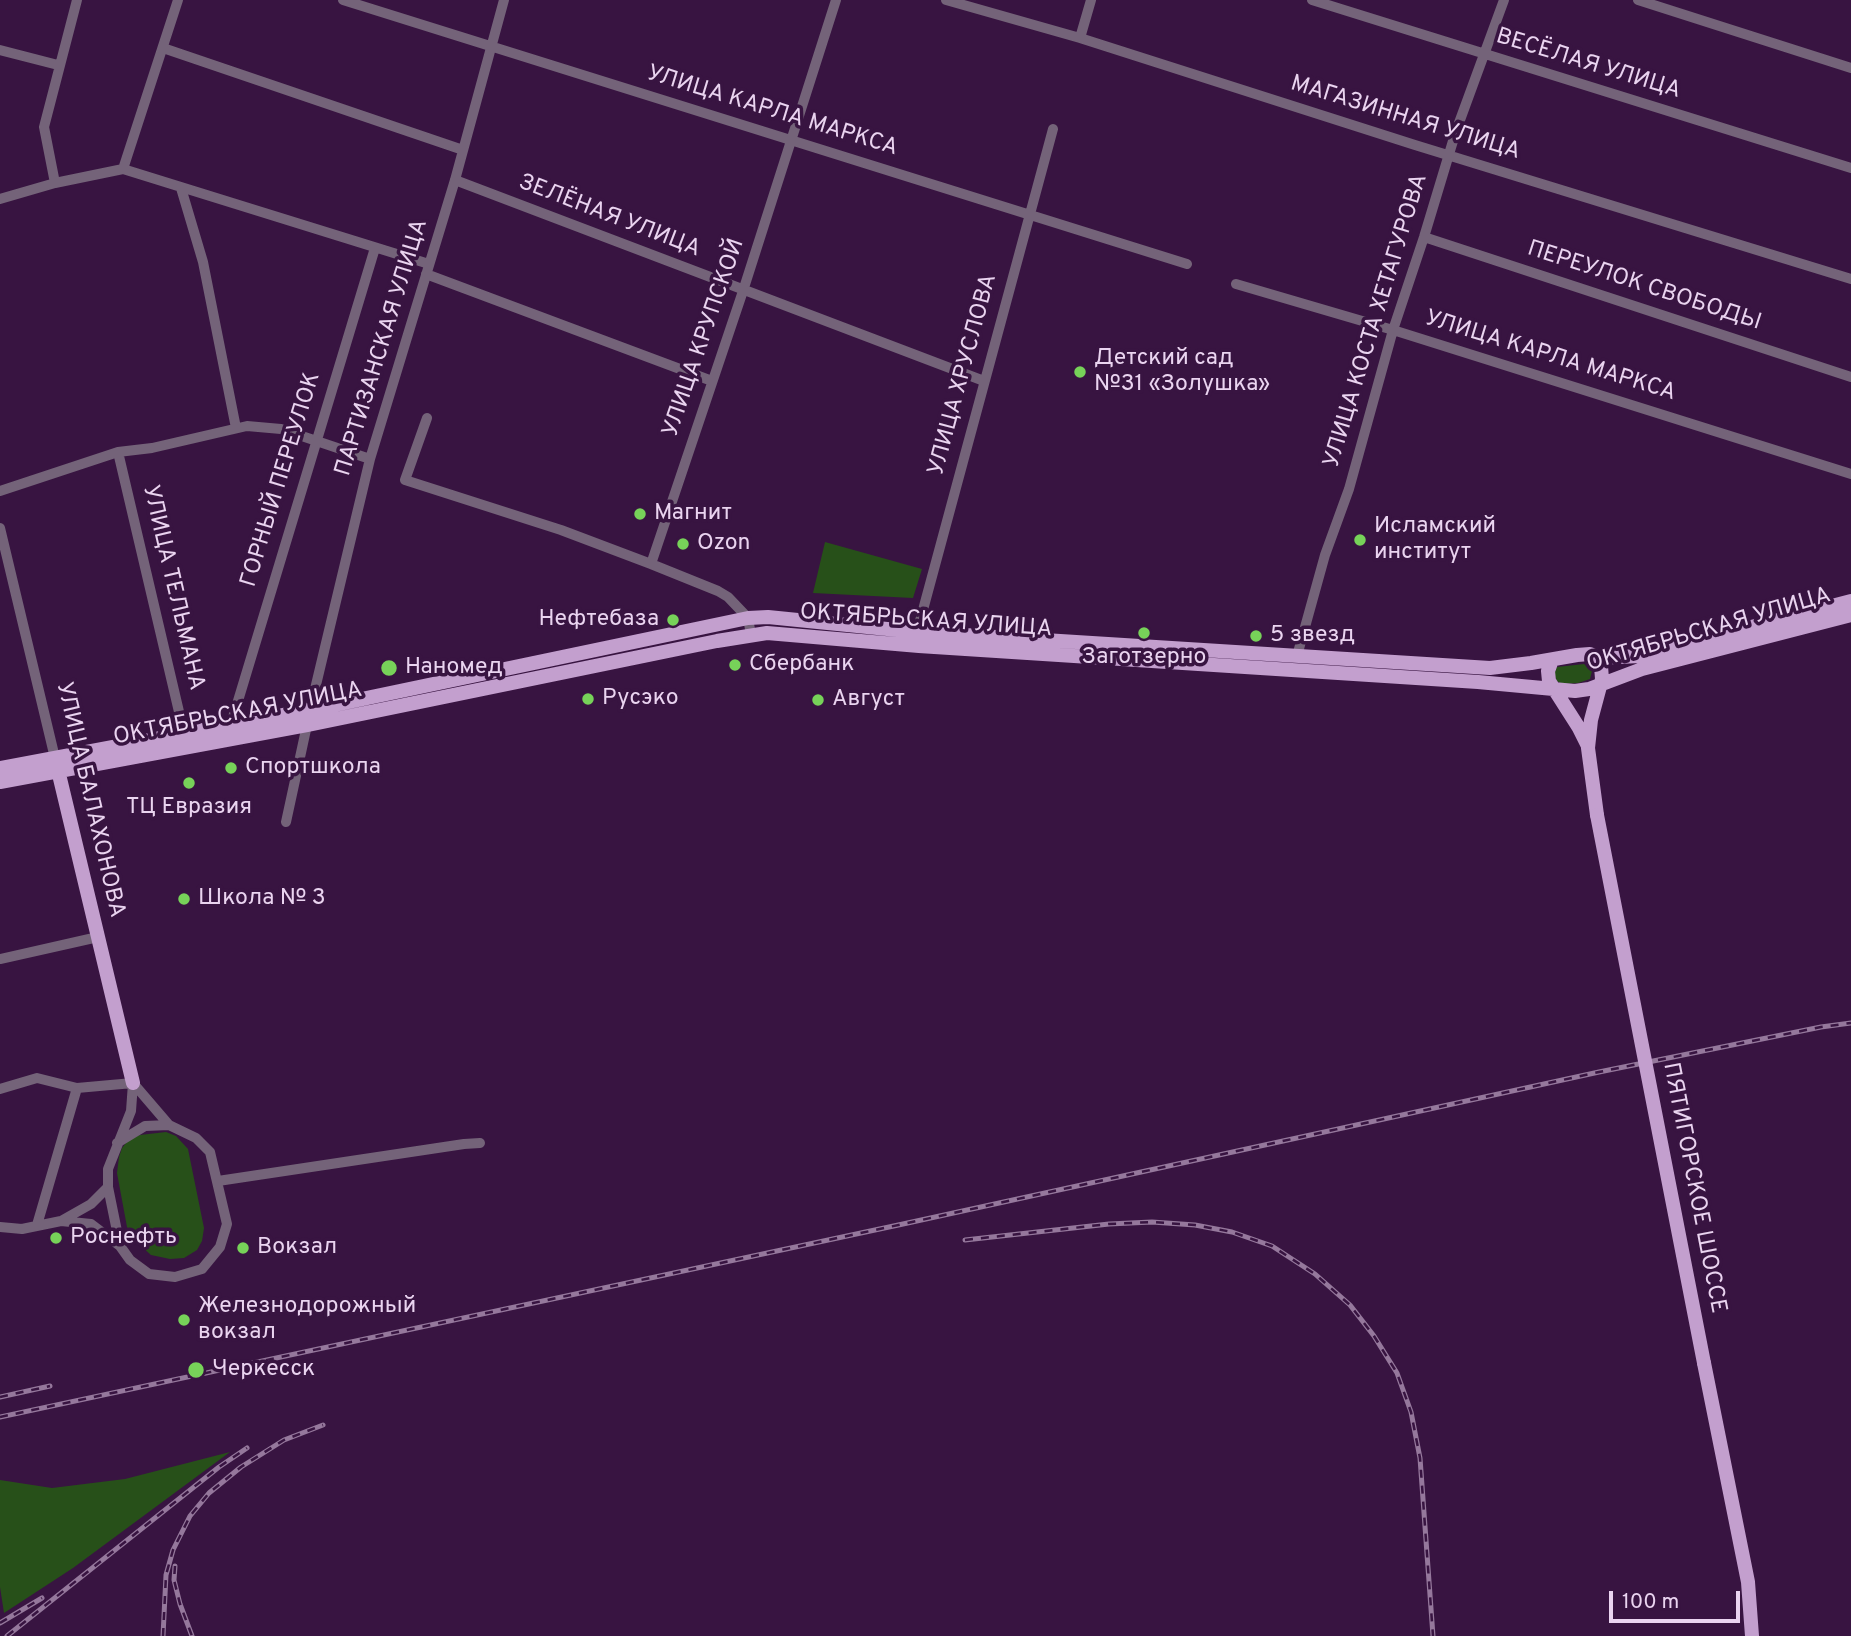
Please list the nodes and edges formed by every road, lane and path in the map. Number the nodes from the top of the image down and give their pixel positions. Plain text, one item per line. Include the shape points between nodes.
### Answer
1 (76, 0) edge
2 (178, 0) edge
3 (344, 0) edge
4 (504, 0) edge
5 (836, 0) edge
6 (946, 0) edge
7 (1091, 0) edge
8 (1312, 0) edge
9 (1504, 0) edge
10 (1638, 0) edge
11 (1080, 38) junction
12 (491, 45) junction
13 (163, 48) junction
14 (0, 50) edge
15 (1485, 55) junction
16 (58, 65) junction
17 (1851, 68) edge
18 (1053, 129) dead end
19 (792, 140) junction
20 (463, 150) junction
21 (1448, 155) junction
22 (1851, 168) edge
23 (123, 169) junction
24 (455, 180) junction
25 (55, 183) junction
26 (181, 188) junction
27 (0, 199) edge
28 (1028, 214) junction
29 (1424, 237) junction
30 (375, 248) junction
31 (1187, 264) dead end
32 (427, 269) junction
33 (1851, 279) edge
34 (1236, 284) dead end
35 (743, 291) junction
36 (1393, 330) junction
37 (1851, 377) edge
38 (712, 381) junction
39 (984, 381) junction
40 (427, 418) dead end
41 (236, 428) junction
42 (315, 440) junction
43 (118, 452) junction
44 (370, 459) junction
45 (1851, 474) edge
46 (0, 491) edge
47 (0, 528) edge
48 (651, 564) junction
49 (1851, 601) edge
50 (1851, 615) edge
51 (748, 618) junction
52 (917, 632) junction
53 (751, 635) junction
54 (1297, 656) junction
55 (1598, 659) junction
56 (1552, 660) junction
57 (1600, 684) junction
58 (1554, 688) junction
59 (310, 710) junction
60 (231, 724) junction
61 (307, 725) junction
62 (184, 733) junction
63 (1588, 748) junction
64 (57, 765) junction
65 (0, 768) edge
66 (0, 782) edge
67 (286, 822) dead end
68 (98, 937) junction
69 (0, 959) edge
70 (133, 1083) junction
71 (77, 1088) junction
72 (0, 1089) edge
73 (169, 1125) junction
74 (117, 1143) junction
75 (481, 1143) dead end
76 (218, 1181) junction
77 (108, 1187) junction
78 (61, 1221) junction
79 (37, 1225) junction
80 (0, 1227) edge
81 (120, 1247) junction
82 (1752, 1636) edge

1 - 16 street
2 - 13 street
3 - 12 street, УЛИЦА КАРЛА МАРКСА
4 - 12 street, ПАРТИЗАНСКАЯ УЛИЦА
5 - 19 street, УЛИЦА КРУПСКОЙ
6 - 11 street, МАГАЗИННАЯ УЛИЦА
7 - 11 street
8 - 15 street, ВЕСЁЛАЯ УЛИЦА
9 - 15 street, УЛИЦА КОСТА ХЕТАГУРОВА
10 - 17 street
11 - 21 street, МАГАЗИННАЯ УЛИЦА
12 - 19 street, УЛИЦА КАРЛА МАРКСА
12 - 20 street, ПАРТИЗАНСКАЯ УЛИЦА
13 - 20 street
13 - 23 street
14 - 16 street
15 - 21 street, УЛИЦА КОСТА ХЕТАГУРОВА
15 - 22 street, ВЕСЁЛАЯ УЛИЦА
16 - 25 street via 44,127
18 - 28 street, УЛИЦА ХРУСЛОВА
19 - 28 street, УЛИЦА КАРЛА МАРКСА
19 - 35 street, УЛИЦА КРУПСКОЙ
20 - 24 street, ПАРТИЗАНСКАЯ УЛИЦА
21 - 29 street, УЛИЦА КОСТА ХЕТАГУРОВА
21 - 33 street, МАГАЗИННАЯ УЛИЦА
23 - 25 street
23 - 26 street
24 - 32 street, ПАРТИЗАНСКАЯ УЛИЦА
24 - 35 street, ЗЕЛЁНАЯ УЛИЦА
25 - 27 street
26 - 30 street
26 - 41 street via 202,262
28 - 31 street, УЛИЦА КАРЛА МАРКСА
28 - 39 street, УЛИЦА ХРУСЛОВА
29 - 36 street, УЛИЦА КОСТА ХЕТАГУРОВА
29 - 37 street, ПЕРЕУЛОК СВОБОДЫ
30 - 32 street
30 - 42 street, ГОРНЫЙ ПЕРЕУЛОК
32 - 38 street
32 - 44 street, ПАРТИЗАНСКАЯ УЛИЦА
34 - 36 street, УЛИЦА КАРЛА МАРКСА
35 - 38 street, УЛИЦА КРУПСКОЙ
35 - 39 street, ЗЕЛЁНАЯ УЛИЦА
36 - 45 street, УЛИЦА КАРЛА МАРКСА
36 - 54 street, УЛИЦА КОСТА ХЕТАГУРОВА
38 - 48 street, УЛИЦА КРУПСКОЙ
39 - 52 street, УЛИЦА ХРУСЛОВА
40 - 48 street via 405,480
41 - 42 street via 281,429
41 - 43 street
42 - 44 street
42 - 60 street, ГОРНЫЙ ПЕРЕУЛОК
43 - 46 street
43 - 62 street, УЛИЦА ТЕЛЬМАНА
44 - 59 street, ПАРТИЗАНСКАЯ УЛИЦА
47 - 64 street, УЛИЦА БАЛАХОНОВА
48 - 51 street via 718,591
49 - 55 main road, ОКТЯБРЬСКАЯ УЛИЦА via 1656,653
50 - 57 main road, ОКТЯБРЬСКАЯ УЛИЦА
51 - 52 main road, ОКТЯБРЬСКАЯ УЛИЦА
51 - 53 street
51 - 59 main road, ОКТЯБРЬСКАЯ УЛИЦА
52 - 54 main road, ОКТЯБРЬСКАЯ УЛИЦА
53 - 58 main road, ОКТЯБРЬСКАЯ УЛИЦА
53 - 61 main road, ОКТЯБРЬСКАЯ УЛИЦА
54 - 56 main road, ОКТЯБРЬСКАЯ УЛИЦА via 1490,668
55 - 56 main road, ОКТЯБРЬСКАЯ УЛИЦА via 1584,654
55 - 57 main road, ПЯТИГОРСКОЕ ШОССЕ
56 - 58 main road, ПЯТИГОРСКОЕ ШОССЕ via 1548,676
57 - 58 main road, ОКТЯБРЬСКАЯ УЛИЦА via 1574,691
57 - 63 main road, ПЯТИГОРСКОЕ ШОССЕ
58 - 63 main road, ПЯТИГОРСКОЕ ШОССЕ
59 - 60 main road, ОКТЯБРЬСКАЯ УЛИЦА
60 - 62 main road, ОКТЯБРЬСКАЯ УЛИЦА
61 - 64 main road, ОКТЯБРЬСКАЯ УЛИЦА
61 - 67 street
62 - 64 main road, ОКТЯБРЬСКАЯ УЛИЦА
63 - 82 main road, ПЯТИГОРСКОЕ ШОССЕ, bridge via 1597,815 1748,1582
64 - 65 main road, ОКТЯБРЬСКАЯ УЛИЦА
64 - 66 main road, ОКТЯБРЬСКАЯ УЛИЦА
64 - 68 main road, УЛИЦА БАЛАХОНОВА
68 - 69 street
68 - 70 main road, УЛИЦА БАЛАХОНОВА
70 - 71 street
70 - 73 street, УЛИЦА БАЛАХОНОВА
70 - 74 street, УЛИЦА БАЛАХОНОВА via 131,1111
71 - 72 street via 37,1079
71 - 79 street
73 - 74 street via 145,1126
73 - 76 street, УЛИЦА БАЛАХОНОВА via 196,1138 210,1152
74 - 77 street, УЛИЦА БАЛАХОНОВА via 108,1169
75 - 76 street
76 - 81 street, УЛИЦА БАЛАХОНОВА via 227,1224 220,1247 202,1269 175,1277 149,1274
77 - 78 street
77 - 81 street, УЛИЦА БАЛАХОНОВА
78 - 79 street
78 - 81 street via 91,1224
79 - 80 street

